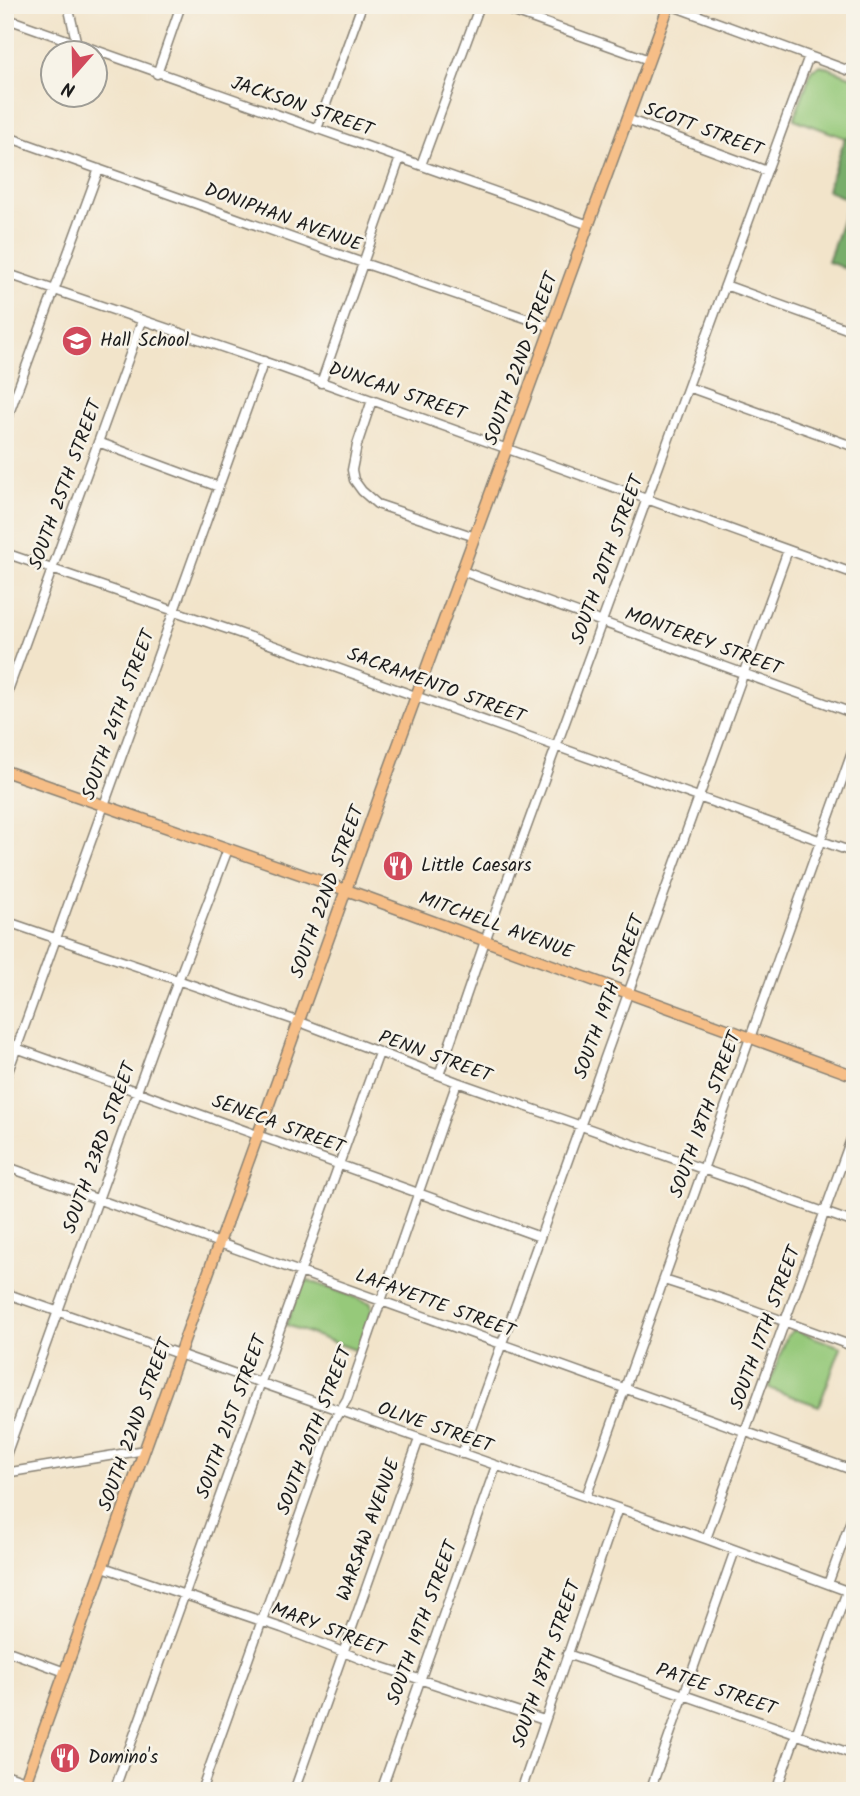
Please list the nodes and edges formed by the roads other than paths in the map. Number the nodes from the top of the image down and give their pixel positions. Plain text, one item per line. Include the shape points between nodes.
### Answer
1 (68, 5) edge
2 (181, 5) edge
3 (362, 5) edge
4 (480, 5) edge
5 (495, 5) edge
6 (670, 5) edge
7 (5, 18) edge
8 (58, 38) edge
9 (75, 38) edge
10 (108, 56) edge
11 (809, 56) junction
12 (649, 60) junction
13 (855, 73) edge
14 (157, 74) junction
15 (628, 120) junction
16 (317, 129) junction
17 (5, 136) edge
18 (400, 158) junction
19 (421, 165) junction
20 (99, 169) junction
21 (767, 171) junction
22 (589, 225) junction
23 (363, 263) junction
24 (5, 273) edge
25 (726, 285) junction
26 (54, 290) junction
27 (142, 321) junction
28 (552, 327) junction
29 (855, 331) edge
30 (264, 361) junction
31 (321, 383) junction
32 (688, 387) junction
33 (10, 398) edge
34 (372, 400) junction
35 (5, 424) edge
36 (98, 442) junction
37 (855, 447) edge
38 (508, 448) junction
39 (219, 487) junction
40 (647, 499) junction
41 (475, 537) junction
42 (788, 550) junction
43 (5, 553) edge
44 (52, 568) junction
45 (462, 572) junction
46 (855, 574) edge
47 (174, 610) junction
48 (602, 622) junction
49 (743, 674) junction
50 (417, 696) junction
51 (5, 699) edge
52 (855, 714) edge
53 (855, 744) edge
54 (558, 746) junction
55 (5, 771) edge
56 (699, 797) junction
57 (103, 806) junction
58 (820, 840) junction
59 (228, 849) junction
60 (855, 853) edge
61 (347, 890) junction
62 (5, 921) edge
63 (55, 939) junction
64 (485, 941) junction
65 (180, 980) junction
66 (629, 993) junction
67 (300, 1022) junction
68 (751, 1038) junction
69 (5, 1044) edge
70 (16, 1048) junction
71 (379, 1054) junction
72 (439, 1075) junction
73 (855, 1076) edge
74 (5, 1080) edge
75 (457, 1082) junction
76 (137, 1091) junction
77 (580, 1126) junction
78 (855, 1128) edge
79 (260, 1135) junction
80 (338, 1163) junction
81 (5, 1166) edge
82 (702, 1169) junction
83 (418, 1192) junction
84 (98, 1199) junction
85 (824, 1212) junction
86 (855, 1223) edge
87 (540, 1237) junction
88 (220, 1243) junction
89 (301, 1273) junction
90 (664, 1280) junction
91 (5, 1293) edge
92 (380, 1301) junction
93 (58, 1311) junction
94 (785, 1321) junction
95 (502, 1344) junction
96 (855, 1347) edge
97 (180, 1354) junction
98 (260, 1383) junction
99 (625, 1387) junction
100 (341, 1411) junction
101 (747, 1431) junction
102 (419, 1439) junction
103 (145, 1450) junction
104 (462, 1454) junction
105 (5, 1458) edge
106 (496, 1466) junction
107 (855, 1471) edge
108 (5, 1473) edge
109 (586, 1497) junction
110 (618, 1508) junction
111 (855, 1509) edge
112 (706, 1539) junction
113 (735, 1550) junction
114 (103, 1567) junction
115 (828, 1584) junction
116 (851, 1593) edge
117 (185, 1594) junction
118 (261, 1622) junction
119 (5, 1650) edge
120 (343, 1652) junction
121 (567, 1654) junction
122 (65, 1672) junction
123 (420, 1679) junction
124 (684, 1695) junction
125 (544, 1720) junction
126 (796, 1734) junction
127 (855, 1755) edge
128 (5, 1774) edge
129 (24, 1786) edge
130 (53, 1791) edge
131 (114, 1791) edge
132 (201, 1791) edge
133 (294, 1791) edge
134 (381, 1791) edge
135 (521, 1791) edge
136 (650, 1791) edge
137 (776, 1791) edge

1 - 9 street
2 - 14 street
3 - 16 street
4 - 19 street
5 - 12 street
6 - 11 street
6 - 12 main road, SOUTH 22ND STREET
7 - 8 street, JACKSON STREET
10 - 14 street, JACKSON STREET
11 - 13 street
11 - 21 street, SOUTH 20TH STREET
12 - 15 main road, SOUTH 22ND STREET
14 - 16 street, JACKSON STREET
15 - 21 street, SCOTT STREET
15 - 22 main road, SOUTH 22ND STREET
16 - 18 street, JACKSON STREET
17 - 20 street, DONIPHAN AVENUE
18 - 19 street, JACKSON STREET
18 - 23 street
19 - 22 street, JACKSON STREET
20 - 23 street, DONIPHAN AVENUE
20 - 26 street
21 - 25 street, SOUTH 20TH STREET
22 - 28 main road, SOUTH 22ND STREET
23 - 28 street, DONIPHAN AVENUE
23 - 31 street
24 - 26 street, DUNCAN STREET
25 - 29 street
25 - 32 street, SOUTH 20TH STREET
26 - 27 street, DUNCAN STREET
26 - 33 street
27 - 30 street, DUNCAN STREET
27 - 36 street, SOUTH 25TH STREET
28 - 38 main road, SOUTH 22ND STREET
30 - 31 street, DUNCAN STREET
30 - 39 street, SOUTH 24TH STREET
31 - 34 street, DUNCAN STREET
32 - 37 street
32 - 40 street, SOUTH 20TH STREET
33 - 35 street
34 - 38 street, DUNCAN STREET
34 - 41 street via 352,470 362,491 377,503
36 - 39 street
36 - 44 street, SOUTH 25TH STREET
38 - 40 street, DUNCAN STREET
38 - 41 main road, SOUTH 22ND STREET
39 - 47 street, SOUTH 24TH STREET
40 - 42 street, DUNCAN STREET
40 - 48 street, SOUTH 20TH STREET
41 - 45 main road, SOUTH 22ND STREET
42 - 46 street, DUNCAN STREET
42 - 49 street, SOUTH 19TH STREET
43 - 44 street, SACRAMENTO STREET
44 - 47 street, SACRAMENTO STREET
44 - 51 street, SOUTH 25TH STREET
45 - 48 street, MONTEREY STREET
45 - 50 main road, SOUTH 22ND STREET
47 - 50 street, SACRAMENTO STREET
47 - 57 street, SOUTH 24TH STREET
48 - 49 street, MONTEREY STREET
48 - 54 street, SOUTH 20TH STREET
49 - 52 street, MONTEREY STREET
49 - 56 street, SOUTH 19TH STREET
50 - 54 street, SACRAMENTO STREET
50 - 61 main road, SOUTH 22ND STREET
53 - 58 street, SOUTH 18TH STREET
54 - 56 street, SACRAMENTO STREET
54 - 64 street, SOUTH 20TH STREET
55 - 57 main road, MITCHELL AVENUE
56 - 58 street, SACRAMENTO STREET
56 - 66 street, SOUTH 19TH STREET
57 - 59 main road, MITCHELL AVENUE
57 - 63 street, SOUTH 24TH STREET
58 - 60 street, SACRAMENTO STREET
58 - 68 street, SOUTH 18TH STREET
59 - 61 main road, MITCHELL AVENUE
59 - 65 street, SOUTH 23RD STREET
61 - 64 main road, MITCHELL AVENUE
61 - 67 main road, SOUTH 22ND STREET
62 - 63 street, PENN STREET
63 - 65 street, PENN STREET
63 - 70 street, SOUTH 24TH STREET
64 - 66 main road, MITCHELL AVENUE
64 - 72 street, SOUTH 20TH STREET
65 - 67 street, PENN STREET
65 - 76 street, SOUTH 23RD STREET
66 - 68 main road, MITCHELL AVENUE
66 - 77 street, SOUTH 19TH STREET
67 - 71 street, PENN STREET
67 - 79 main road, SOUTH 22ND STREET
68 - 73 main road, MITCHELL AVENUE
68 - 82 street, SOUTH 18TH STREET
69 - 70 street, SENECA STREET
70 - 74 street, SOUTH 24TH STREET
70 - 76 street, SENECA STREET
71 - 72 street, PENN STREET
71 - 80 street, SOUTH 21ST STREET
72 - 75 street, PENN STREET
75 - 77 street, PENN STREET
75 - 83 street, SOUTH 20TH STREET
76 - 79 street, SENECA STREET
76 - 84 street, SOUTH 23RD STREET
77 - 82 street, PENN STREET
77 - 87 street, SOUTH 19TH STREET
78 - 85 street, SOUTH 17TH STREET
79 - 80 street, SENECA STREET
79 - 88 main road, SOUTH 22ND STREET
80 - 83 street, SENECA STREET
80 - 89 street, SOUTH 21ST STREET
81 - 84 street, LAFAYETTE STREET
82 - 85 street, PENN STREET
82 - 90 street, SOUTH 18TH STREET
83 - 87 street, SENECA STREET
83 - 92 street, SOUTH 20TH STREET
84 - 88 street, LAFAYETTE STREET
84 - 93 street, SOUTH 23RD STREET
85 - 86 street, PENN STREET
85 - 94 street, SOUTH 17TH STREET
87 - 95 street, SOUTH 19TH STREET
88 - 89 street, LAFAYETTE STREET
88 - 97 main road, SOUTH 22ND STREET
89 - 92 street, LAFAYETTE STREET
89 - 98 street, SOUTH 21ST STREET
90 - 94 street
90 - 99 street, SOUTH 18TH STREET
91 - 93 street, OLIVE STREET
92 - 95 street, LAFAYETTE STREET
92 - 100 street, SOUTH 20TH STREET
93 - 97 street, OLIVE STREET
93 - 105 street, SOUTH 23RD STREET
94 - 96 street
94 - 101 street, SOUTH 17TH STREET
95 - 99 street, LAFAYETTE STREET
95 - 104 street, SOUTH 19TH STREET
97 - 98 street, OLIVE STREET
97 - 103 main road, SOUTH 22ND STREET
98 - 100 street, OLIVE STREET
98 - 117 street, SOUTH 21ST STREET
99 - 101 street, LAFAYETTE STREET
99 - 109 street, SOUTH 18TH STREET
100 - 102 street, OLIVE STREET
100 - 118 street, SOUTH 20TH STREET via 333,1422
101 - 107 street, LAFAYETTE STREET
101 - 112 street, SOUTH 17TH STREET
102 - 104 street, OLIVE STREET
102 - 120 street, WARSAW AVENUE
103 - 108 street
103 - 114 main road, SOUTH 22ND STREET
104 - 106 street, OLIVE STREET
106 - 109 street, OLIVE STREET
106 - 123 street, SOUTH 19TH STREET
109 - 110 street, OLIVE STREET
110 - 112 street, OLIVE STREET
110 - 121 street, SOUTH 18TH STREET
111 - 115 street
112 - 113 street, OLIVE STREET
113 - 115 street, OLIVE STREET
113 - 124 street
114 - 117 street, MARY STREET
114 - 122 main road, SOUTH 22ND STREET
115 - 116 street, OLIVE STREET
116 - 126 street
117 - 118 street, MARY STREET
117 - 131 street, SOUTH 21ST STREET
118 - 120 street, MARY STREET
118 - 132 street, SOUTH 20TH STREET
119 - 122 street
120 - 123 street, MARY STREET
120 - 133 street, WARSAW AVENUE
121 - 124 street, PATEE STREET
121 - 125 street, SOUTH 18TH STREET
122 - 129 main road, SOUTH 22ND STREET
123 - 125 street, MARY STREET
123 - 134 street, SOUTH 19TH STREET
124 - 126 street, PATEE STREET
124 - 136 street
125 - 135 street, SOUTH 18TH STREET
126 - 127 street, PATEE STREET
126 - 137 street
128 - 129 street
129 - 130 street

